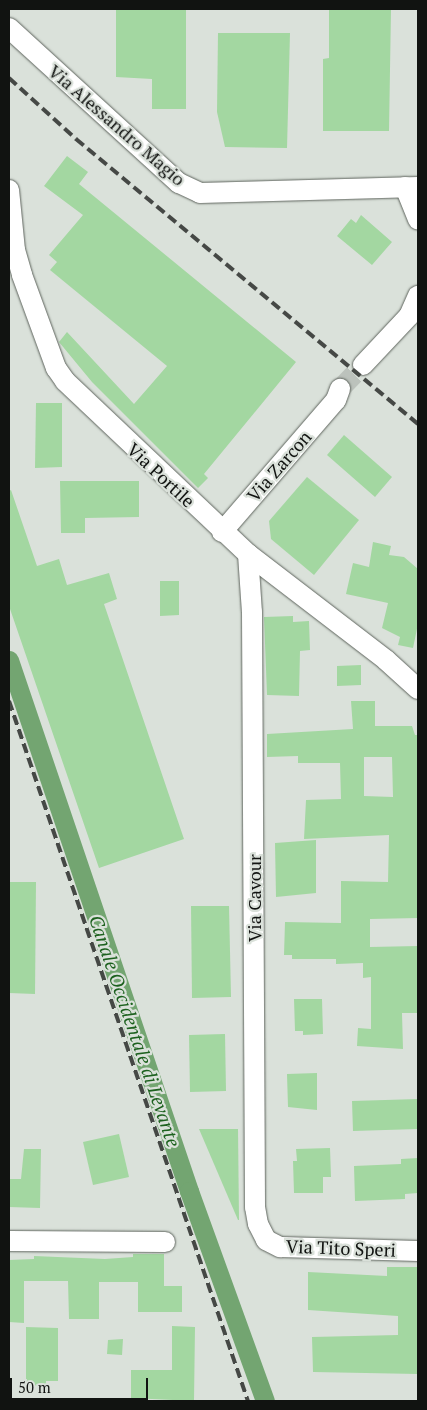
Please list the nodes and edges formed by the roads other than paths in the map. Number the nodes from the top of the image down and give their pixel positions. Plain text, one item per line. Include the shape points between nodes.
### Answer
1 (9, 28) edge
2 (412, 187) edge
3 (9, 190) edge
4 (418, 219) edge
5 (418, 296) edge
6 (367, 364) tunnel mouth
7 (341, 395) tunnel mouth
8 (222, 532) junction
9 (248, 554) junction
10 (418, 689) edge
11 (9, 1240) edge
12 (266, 1240) joint
13 (165, 1242) dead end
14 (418, 1251) edge

1 - 2 street, Via Alessandro Magio via 179,183 200,193
2 - 4 street
3 - 8 street, Via Portile via 20,266 56,368 77,394
5 - 6 street via 409,316
7 - 8 street, Via Zarcon
8 - 9 street, Via Portile
9 - 10 street, Via Portile via 386,660
9 - 12 street, Via Cavour via 252,612 255,1207
11 - 13 street
12 - 14 street, Via Tito Speri via 280,1247 314,1250

